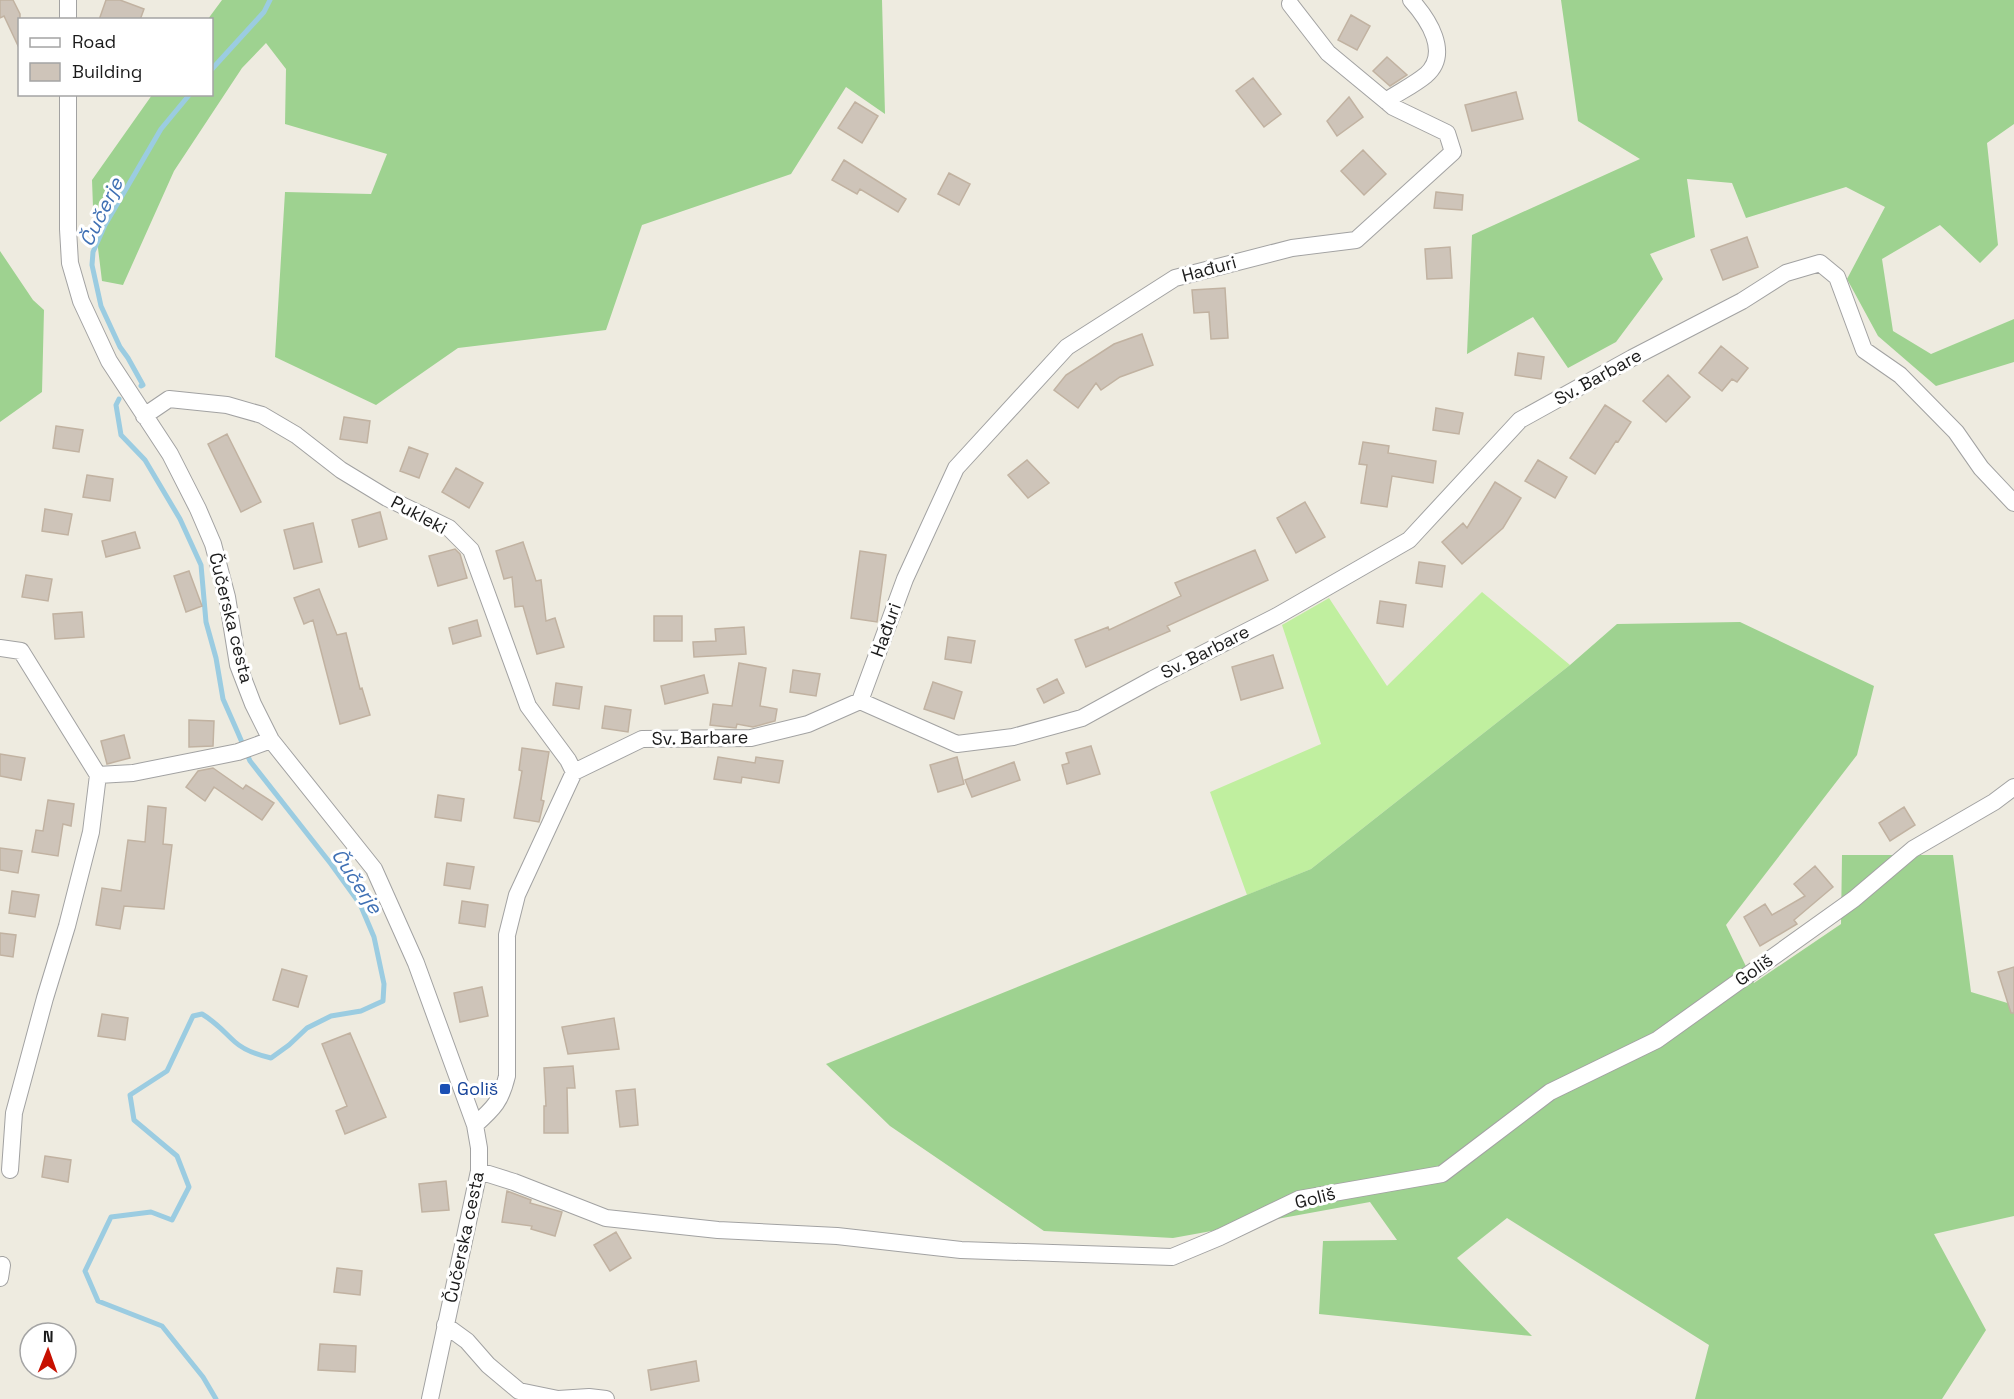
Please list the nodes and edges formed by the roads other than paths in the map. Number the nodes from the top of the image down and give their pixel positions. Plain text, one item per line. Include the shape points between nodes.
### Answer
1 (68, 0) edge
2 (1412, 0) edge
3 (1290, 4) dead end
4 (68, 18) edge
5 (68, 96) edge
6 (1386, 101) junction
7 (144, 416) junction
8 (2014, 503) edge
9 (0, 648) edge
10 (860, 701) junction
11 (264, 742) junction
12 (574, 772) junction
13 (98, 775) junction
14 (2014, 787) edge
15 (475, 1125) junction
16 (10, 1170) dead end
17 (479, 1171) junction
18 (445, 1325) junction
19 (430, 1399) edge
20 (606, 1399) edge

1 - 4 street
2 - 6 street via 1433,31 1438,46 1436,61 1427,74
3 - 6 street, Hađuri via 1328,53
5 - 7 street, Čučerska cesta via 70,263 81,301 109,361
6 - 10 street, Hađuri via 1448,133 1453,152 1356,240 1292,248 1175,278 1067,346 956,468 905,579
7 - 11 street, Čučerska cesta via 170,454 213,544 238,664
7 - 12 street, Pukleki via 169,399 227,405 262,415 387,498 449,528 471,550 528,706
8 - 10 street, Sv. Barbare via 1981,468 1956,432 1900,375 1864,350 1837,277 1820,263 1786,273 1742,301 1520,420 1409,540 1277,616 1082,718 1013,737 957,744
9 - 13 street via 21,651
10 - 12 street, Sv. Barbare via 807,724 750,738 642,739
11 - 13 street via 238,752 133,773
11 - 15 street, Čučerska cesta via 374,869 416,963
12 - 15 street via 517,895 507,935 507,1076 495,1107
13 - 16 street via 91,832 68,926 14,1113
14 - 17 street, Goliš via 1913,849 1854,899 1657,1040 1550,1092 1442,1173 1299,1198 1172,1257 961,1250 606,1218
15 - 17 street, Čučerska cesta
17 - 18 street, Čučerska cesta
18 - 19 street, Čučerska cesta
18 - 20 street via 519,1391 558,1399

